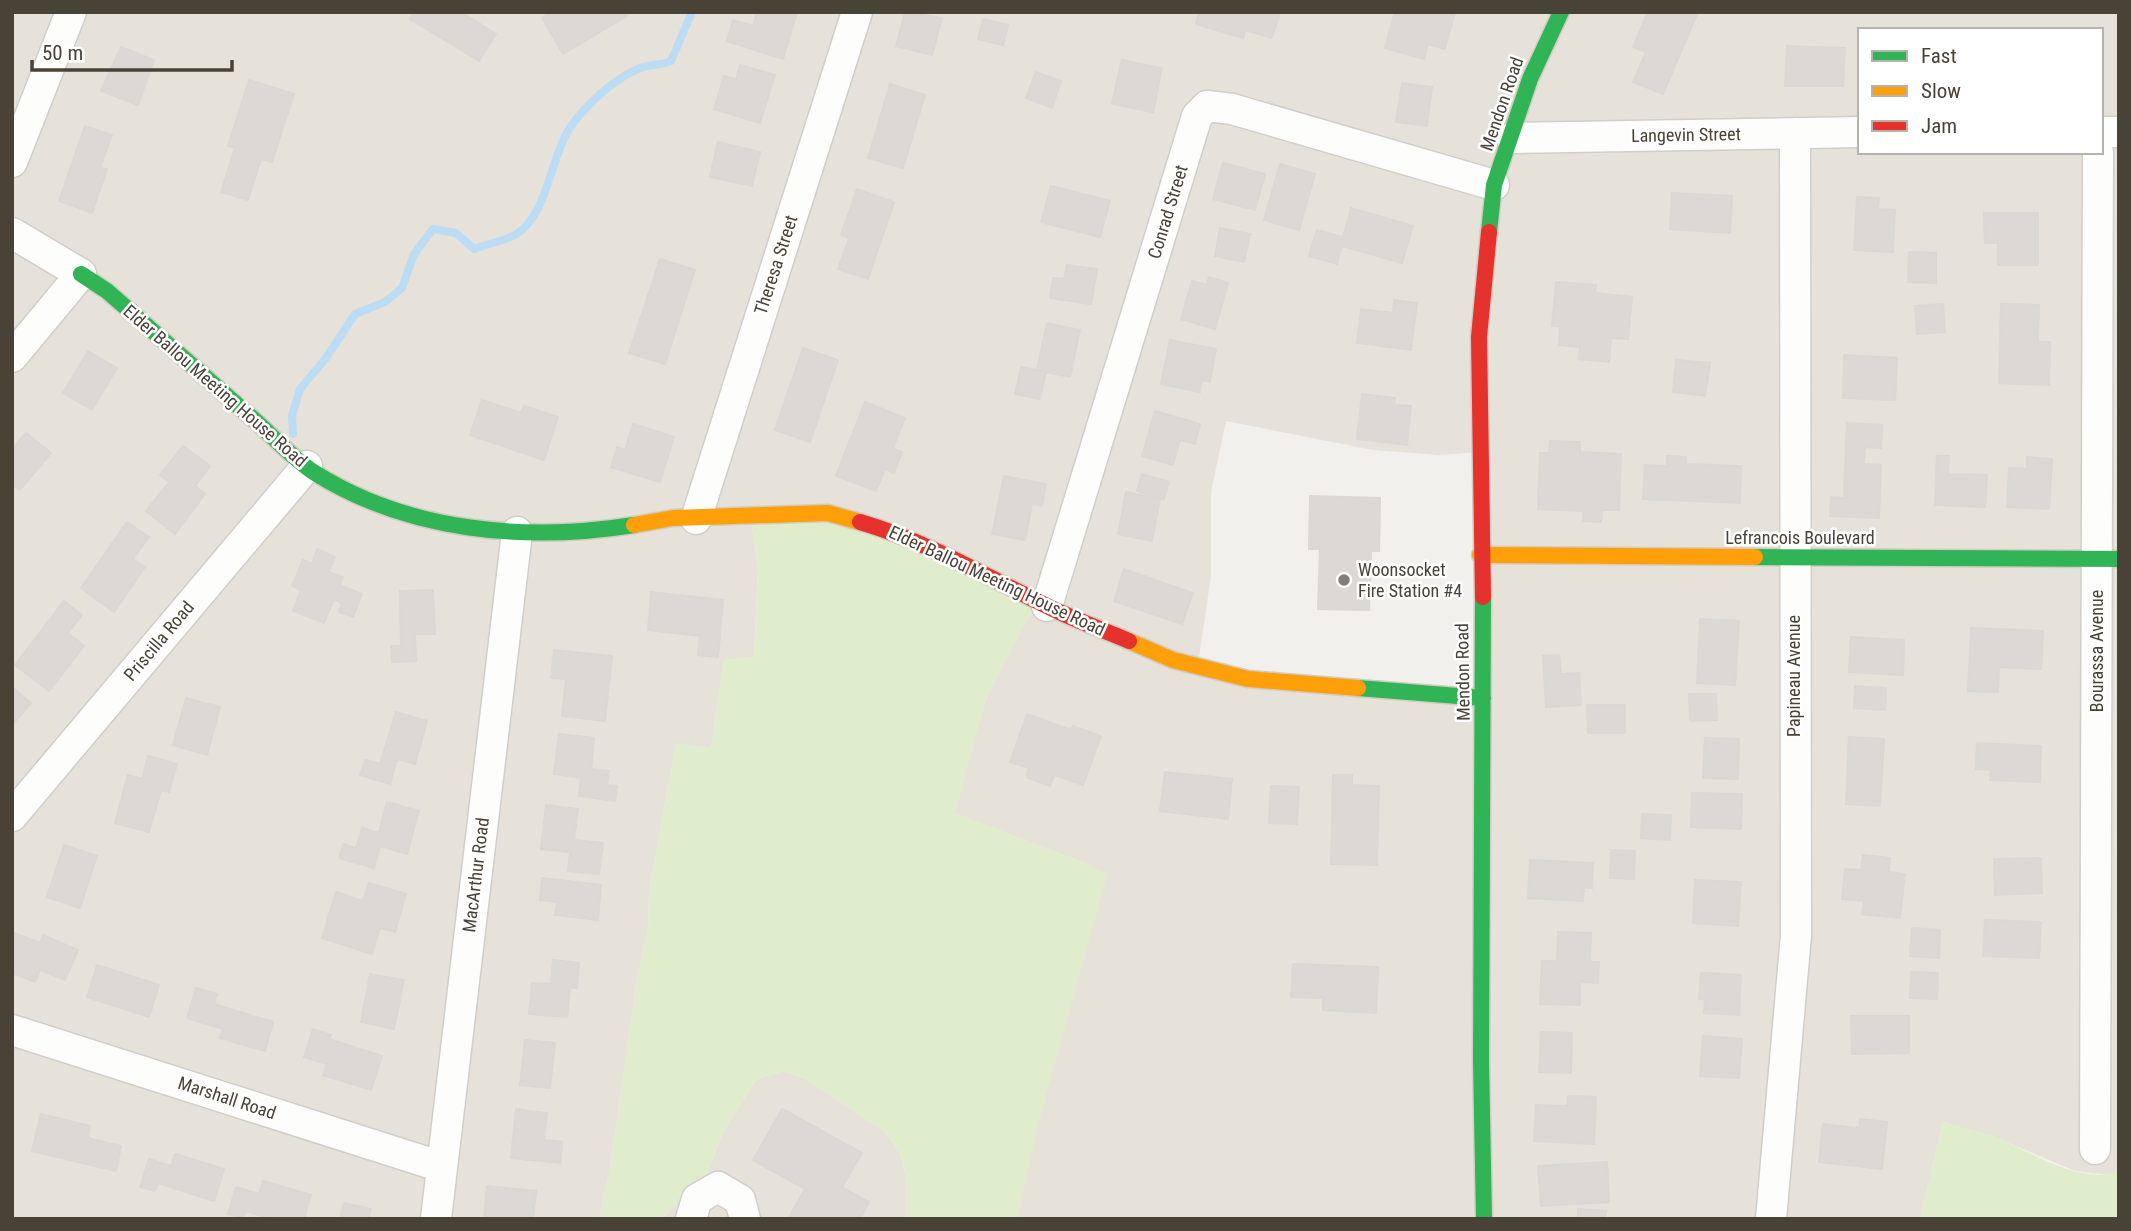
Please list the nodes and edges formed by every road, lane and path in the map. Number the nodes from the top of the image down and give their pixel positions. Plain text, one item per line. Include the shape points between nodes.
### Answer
1 (71, 12) edge
2 (857, 12) edge
3 (1560, 12) edge
4 (1858, 132) edge
5 (1795, 133) junction
6 (1512, 138) junction
7 (2098, 154) edge
8 (12, 163) edge
9 (1494, 185) junction
10 (12, 233) edge
11 (81, 274) junction
12 (12, 357) edge
13 (307, 466) junction
14 (696, 519) junction
15 (517, 532) junction
16 (1480, 555) junction
17 (1793, 557) junction
18 (2107, 558) edge
19 (1047, 606) junction
20 (1483, 698) junction
21 (12, 816) edge
22 (12, 1030) edge
23 (2095, 1149) dead end
24 (442, 1167) junction
25 (436, 1219) edge
26 (691, 1219) edge
27 (745, 1219) edge
28 (1484, 1219) edge
29 (1771, 1219) edge

1 - 8 street
2 - 14 street, Theresa Street
3 - 6 street, Mendon Road via 1530,79
4 - 5 street, Langevin Street
5 - 6 street, Langevin Street
5 - 17 street, Papineau Avenue
6 - 9 street, Mendon Road
7 - 18 street, Bourassa Avenue
9 - 16 street, Mendon Road via 1479,337
9 - 19 street, Conrad Street via 1232,109 1207,106 1197,116
10 - 11 street, Elder Ballou Meeting House Road
11 - 12 street
11 - 13 street, Elder Ballou Meeting House Road via 107,291
13 - 15 street, Elder Ballou Meeting House Road via 374,503 438,523
13 - 21 street, Priscilla Road
14 - 15 street, Elder Ballou Meeting House Road via 589,531
14 - 19 street, Elder Ballou Meeting House Road via 828,513 897,533
15 - 24 street, MacArthur Road
16 - 17 street, Lefrancois Boulevard
16 - 20 street, Mendon Road
17 - 18 street, Lefrancois Boulevard
17 - 29 street, Papineau Avenue via 1796,935
18 - 23 street, Bourassa Avenue
19 - 20 street, Elder Ballou Meeting House Road via 1173,660 1248,679
20 - 28 street, Mendon Road
22 - 24 street, Marshall Road
24 - 25 street, MacArthur Road
26 - 27 street via 697,1199 718,1187 740,1200

